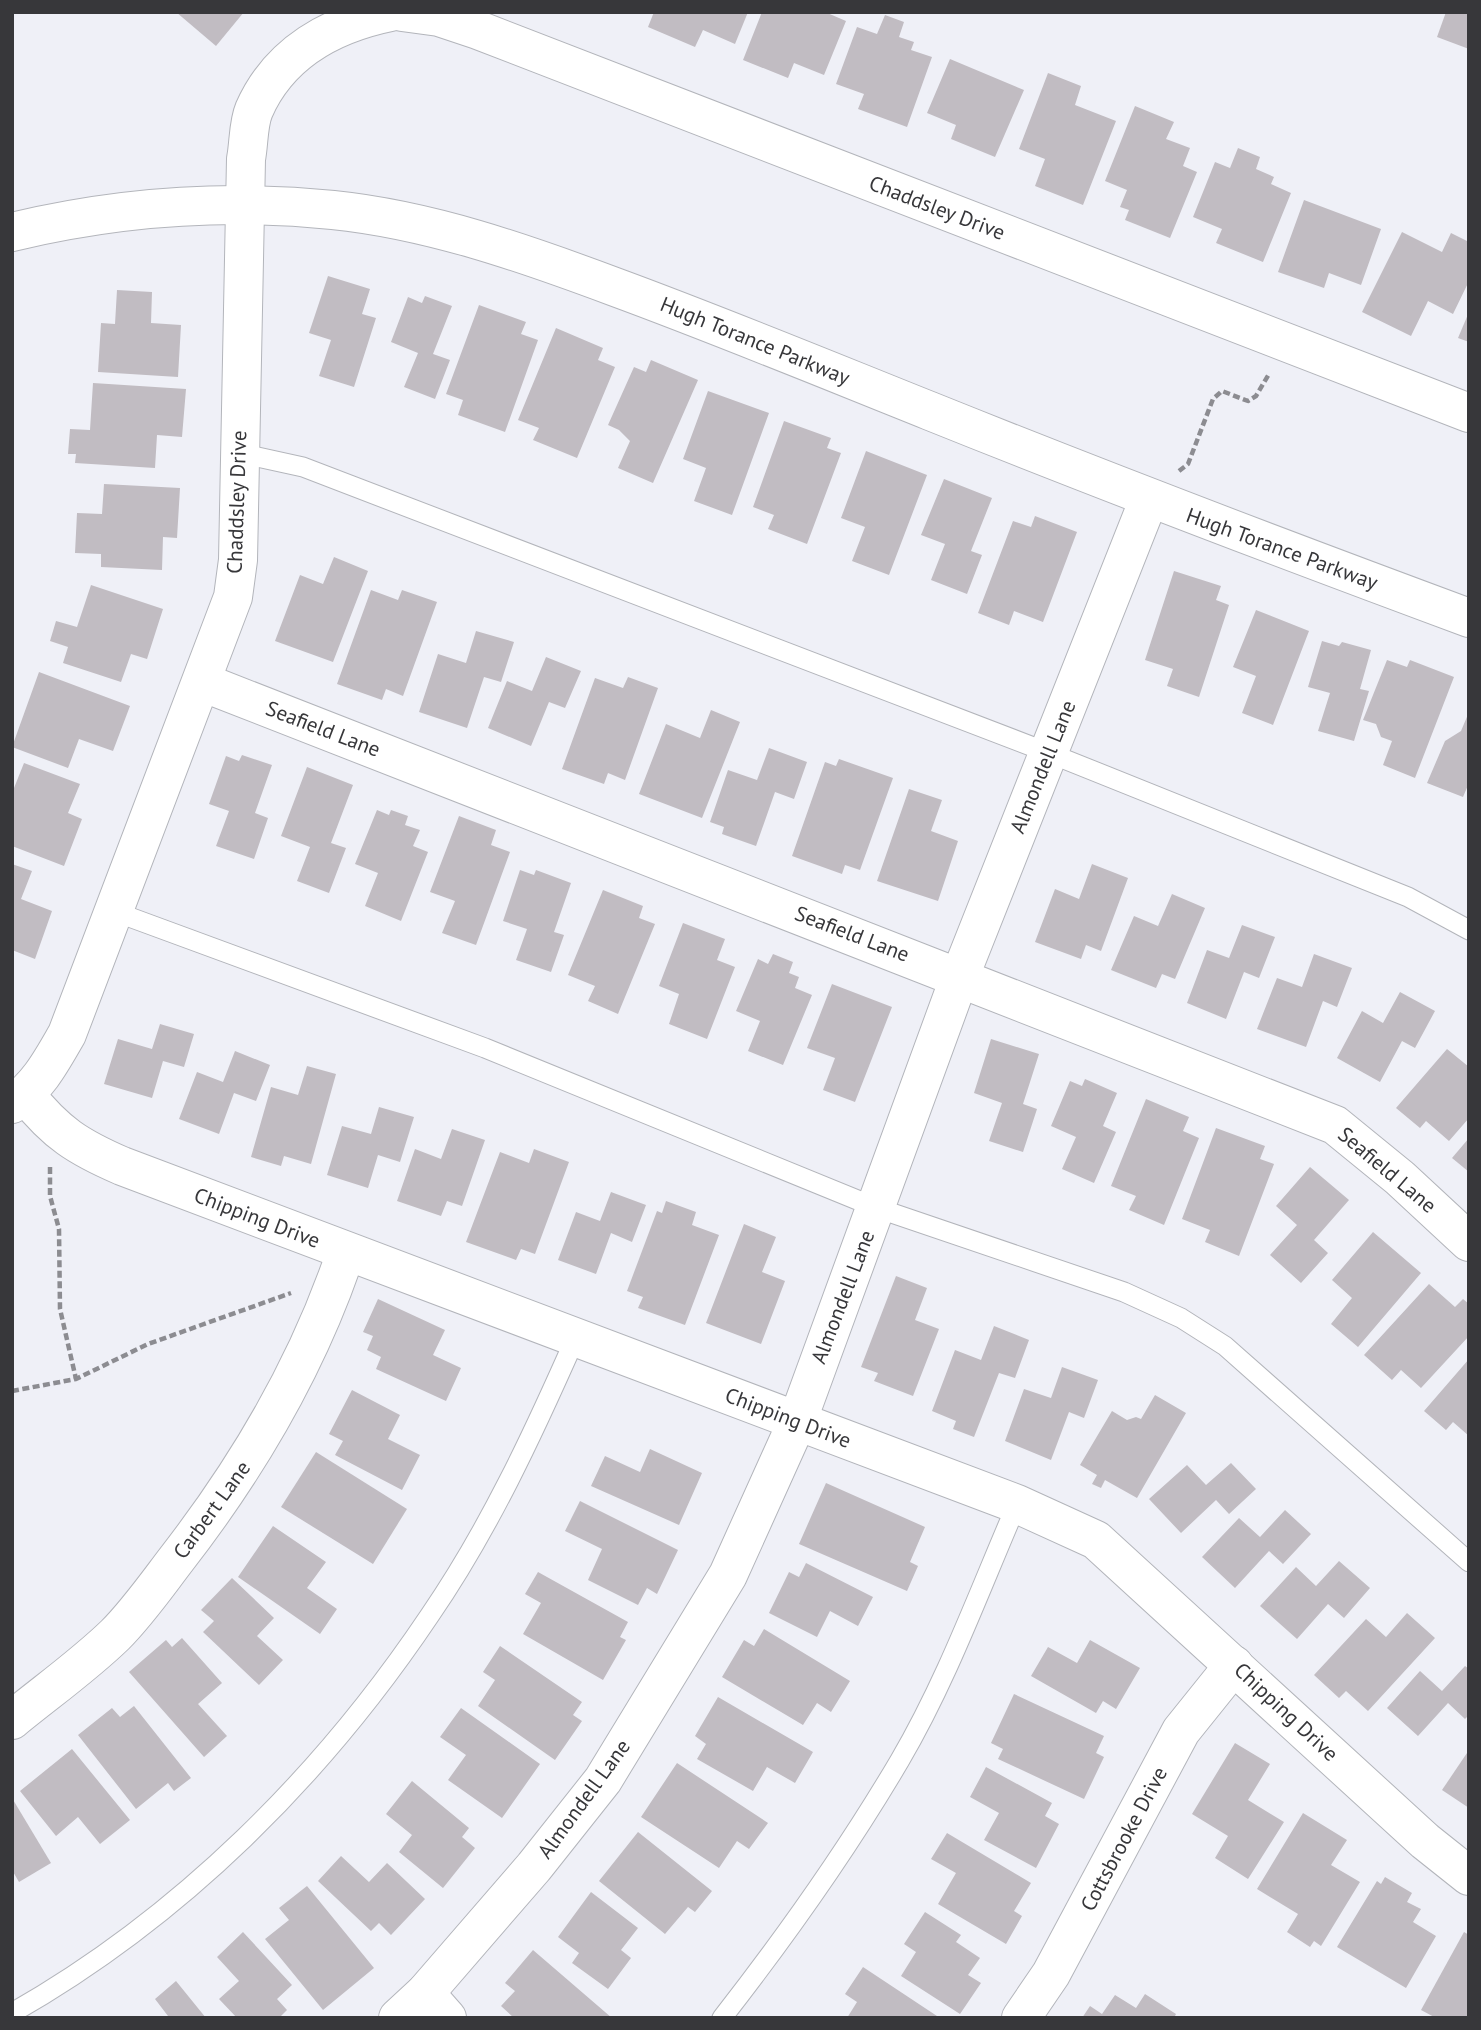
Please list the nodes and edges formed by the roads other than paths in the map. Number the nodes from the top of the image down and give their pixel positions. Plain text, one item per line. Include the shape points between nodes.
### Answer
1 (391, 12) edge
2 (402, 12) edge
3 (245, 205) junction
4 (12, 232) edge
5 (1469, 413) edge
6 (239, 453) junction
7 (1149, 499) junction
8 (1469, 618) edge
9 (202, 682) junction
10 (1049, 753) junction
11 (113, 911) junction
12 (1469, 930) edge
13 (960, 976) junction
14 (19, 1099) edge
15 (877, 1208) junction
16 (1469, 1242) edge
17 (346, 1252) junction
18 (575, 1339) junction
19 (797, 1422) junction
20 (1017, 1504) junction
21 (1469, 1562) edge
22 (1234, 1665) junction
23 (12, 1720) edge
24 (1469, 1876) edge
25 (423, 2010) edge
26 (12, 2013) edge
27 (722, 2018) edge
28 (1021, 2018) edge

1 - 3 street, Chaddsley Drive via 358,19 319,37 279,68 253,112
2 - 5 street, Chaddsley Drive via 439,17 478,30
3 - 4 street, Hugh Torance Parkway via 162,207
3 - 6 street, Chaddsley Drive
3 - 7 street, Hugh Torance Parkway via 335,210 445,231 531,256
6 - 9 street, Chaddsley Drive via 233,597
6 - 10 lane via 303,467
7 - 8 street, Hugh Torance Parkway
7 - 10 street, Almondell Lane
9 - 11 street, Chaddsley Drive
9 - 13 street, Seafield Lane
10 - 12 lane via 1408,897
10 - 13 street, Almondell Lane
11 - 14 street, Chaddsley Drive via 67,1034
11 - 15 lane via 485,1048
13 - 15 street, Almondell Lane
13 - 16 street, Seafield Lane via 1335,1125
14 - 17 street, Chipping Drive via 88,1152
15 - 19 street, Almondell Lane
15 - 21 lane via 1124,1292 1181,1318 1225,1346
17 - 18 street, Chipping Drive
17 - 23 street, Carbert Lane via 300,1368 223,1499 116,1634
18 - 19 street, Chipping Drive
18 - 26 lane via 532,1436 482,1530 431,1614 358,1716 227,1856 156,1917 72,1979
19 - 20 street, Chipping Drive
19 - 25 street, Almondell Lane via 728,1574 603,1780
20 - 22 street, Chipping Drive via 1096,1540
20 - 27 lane via 901,1759 825,1876
22 - 24 street, Chipping Drive
22 - 28 street, Cottsbrooke Drive via 1181,1731 1051,1973

